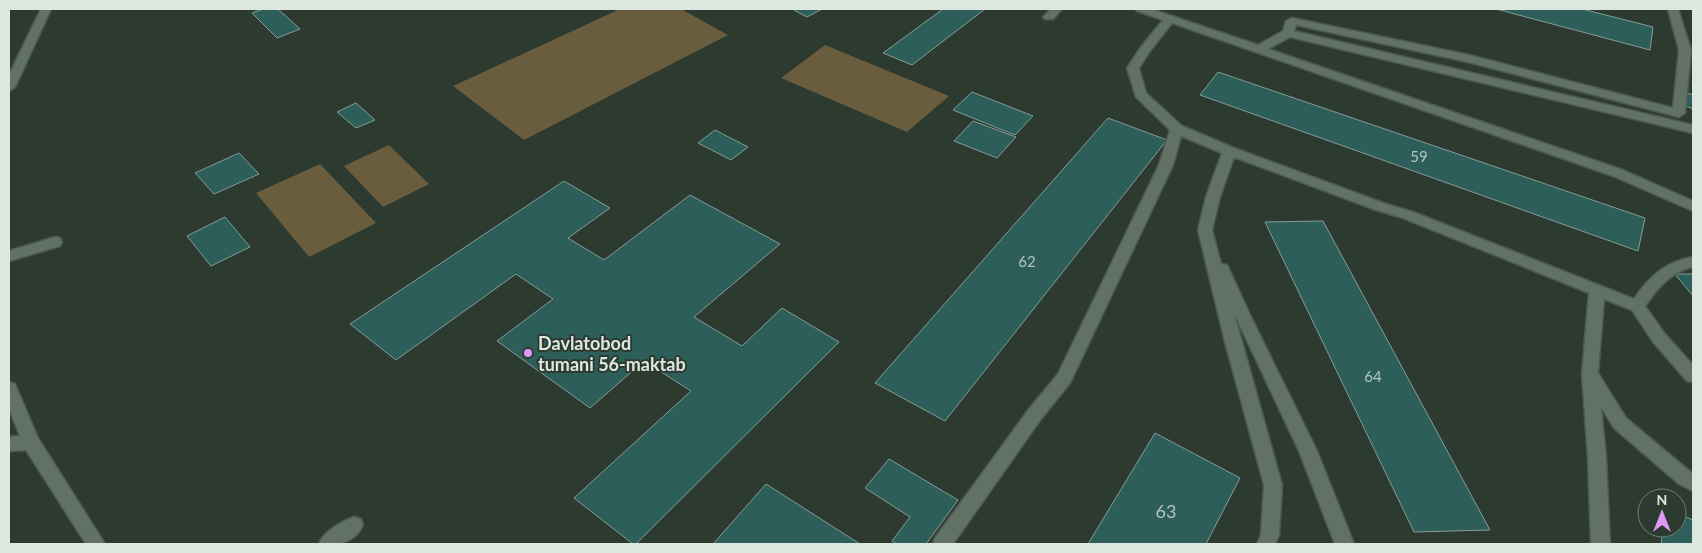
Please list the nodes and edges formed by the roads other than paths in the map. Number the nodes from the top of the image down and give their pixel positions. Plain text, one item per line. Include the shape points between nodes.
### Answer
1 (46, 9) edge
2 (1141, 9) edge
3 (1673, 9) edge
4 (1170, 19) junction
5 (1288, 33) junction
6 (1259, 49) junction
7 (1688, 79) edge
8 (10, 83) edge
9 (1177, 129) junction
10 (1693, 129) edge
11 (1229, 151) junction
12 (1693, 206) edge
13 (1205, 230) junction
14 (55, 242) dead end
15 (9, 256) edge
16 (1693, 262) edge
17 (1597, 289) junction
18 (1637, 306) junction
19 (1590, 374) junction
20 (1693, 376) edge
21 (9, 389) edge
22 (31, 442) junction
23 (9, 444) edge
24 (1693, 483) edge
25 (354, 525) dead end
26 (96, 544) edge
27 (328, 544) edge
28 (942, 544) edge
29 (1266, 544) edge
30 (1344, 544) edge
31 (1600, 544) edge

1 - 8 street
2 - 4 street
3 - 7 street via 1685,50
4 - 6 street
4 - 9 street via 1133,68 1140,94
5 - 6 street
5 - 7 street via 1292,21 1469,58 1679,113
5 - 10 street
6 - 12 street via 1618,173
9 - 11 street
9 - 28 street via 1166,165 1064,378
11 - 13 street via 1212,197
11 - 17 street via 1408,215
13 - 29 street via 1273,485 1270,535
13 - 30 street via 1242,317 1308,451
14 - 15 street
16 - 18 street via 1678,264 1658,278
17 - 18 street
17 - 19 street
18 - 20 street via 1659,338
19 - 24 street via 1620,423
19 - 31 street via 1598,458
21 - 22 street
22 - 23 street
22 - 26 street
25 - 27 street

